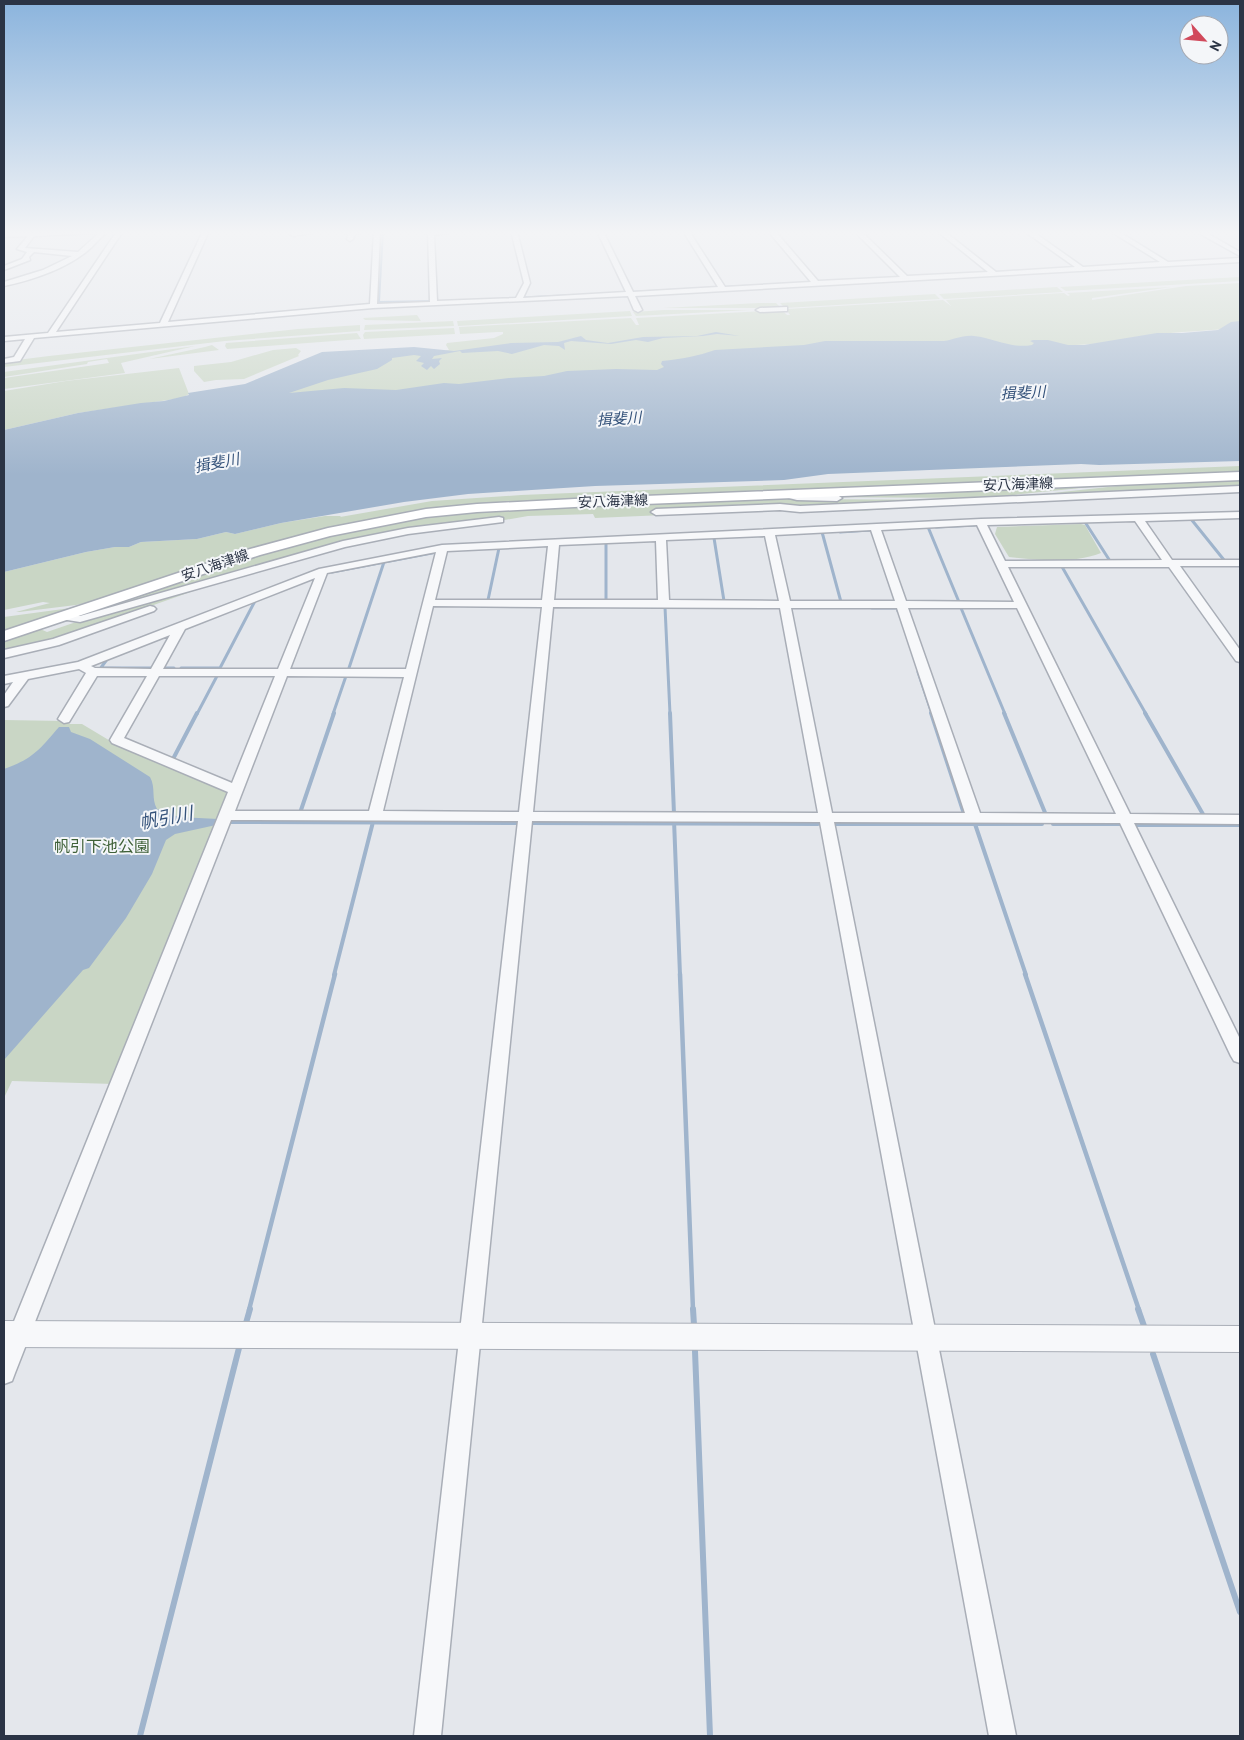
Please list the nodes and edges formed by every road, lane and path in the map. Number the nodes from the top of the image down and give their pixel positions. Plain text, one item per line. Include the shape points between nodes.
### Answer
1 (65, 312) edge
2 (168, 312) edge
3 (300, 312) edge
4 (163, 324) junction
5 (46, 335) dead end
6 (32, 336) junction
7 (4, 339) edge
8 (4, 361) edge
9 (1240, 476) edge
10 (1163, 478) junction
11 (1240, 489) edge
12 (784, 494) junction
13 (984, 500) junction
14 (656, 512) dead end
15 (1240, 515) edge
16 (1138, 518) junction
17 (499, 520) dead end
18 (981, 522) junction
19 (875, 527) junction
20 (769, 532) junction
21 (661, 538) junction
22 (554, 543) junction
23 (442, 548) junction
24 (1170, 563) junction
25 (1001, 564) junction
26 (1240, 564) edge
27 (262, 566) junction
28 (323, 571) junction
29 (428, 603) junction
30 (664, 603) junction
31 (546, 604) junction
32 (785, 604) junction
33 (901, 604) junction
34 (1021, 605) junction
35 (64, 617) junction
36 (180, 626) junction
37 (4, 636) edge
38 (4, 654) edge
39 (1240, 658) edge
40 (87, 668) junction
41 (153, 672) junction
42 (284, 673) junction
43 (411, 673) junction
44 (24, 676) junction
45 (4, 680) edge
46 (4, 703) edge
47 (64, 719) dead end
48 (236, 790) junction
49 (375, 816) junction
50 (524, 817) junction
51 (824, 818) junction
52 (974, 818) junction
53 (1124, 818) junction
54 (1240, 819) edge
55 (224, 820) junction
56 (1240, 1056) edge
57 (11, 1334) edge
58 (471, 1335) junction
59 (926, 1338) junction
60 (1240, 1339) edge
61 (4, 1373) edge
62 (428, 1736) edge
63 (1003, 1736) edge

1 - 4 street via 50,335
2 - 4 street
3 - 4 street
5 - 6 street
6 - 7 street
6 - 8 street via 17,359
9 - 10 main road, 安八海津線
10 - 12 main road, 安八海津線
10 - 13 street via 1148,483
11 - 13 street
12 - 13 street via 797,497
12 - 35 main road, 安八海津線 via 477,508 385,520 254,552
13 - 14 street
13 - 18 street via 985,518
15 - 16 street
16 - 18 street
16 - 24 street
17 - 27 street via 374,537
18 - 19 street
18 - 25 street
19 - 20 street
19 - 33 street
20 - 21 street
20 - 32 street
21 - 22 street
21 - 30 street
22 - 23 street
22 - 31 street
23 - 28 street
23 - 29 street
24 - 25 street
24 - 26 street
24 - 39 street
25 - 34 street
27 - 35 street via 80,619
27 - 38 street via 55,642
28 - 36 street
28 - 42 street
29 - 31 street
29 - 43 street
30 - 31 street
30 - 32 street
31 - 50 street
32 - 33 street
32 - 51 street
33 - 34 street
33 - 52 street
34 - 53 street
35 - 37 main road, 安八海津線
36 - 40 street
36 - 41 street
40 - 41 street
40 - 44 street
40 - 47 street
41 - 42 street
41 - 48 street via 117,740
42 - 43 street
42 - 48 street
43 - 49 street
44 - 45 street
44 - 46 street
48 - 55 street
49 - 50 street
49 - 55 street
50 - 51 street
50 - 58 street
51 - 52 street
51 - 59 street
52 - 53 street
53 - 54 street
53 - 56 street
55 - 57 street
57 - 58 street
57 - 61 street
58 - 59 street
58 - 62 street
59 - 60 street
59 - 63 street

